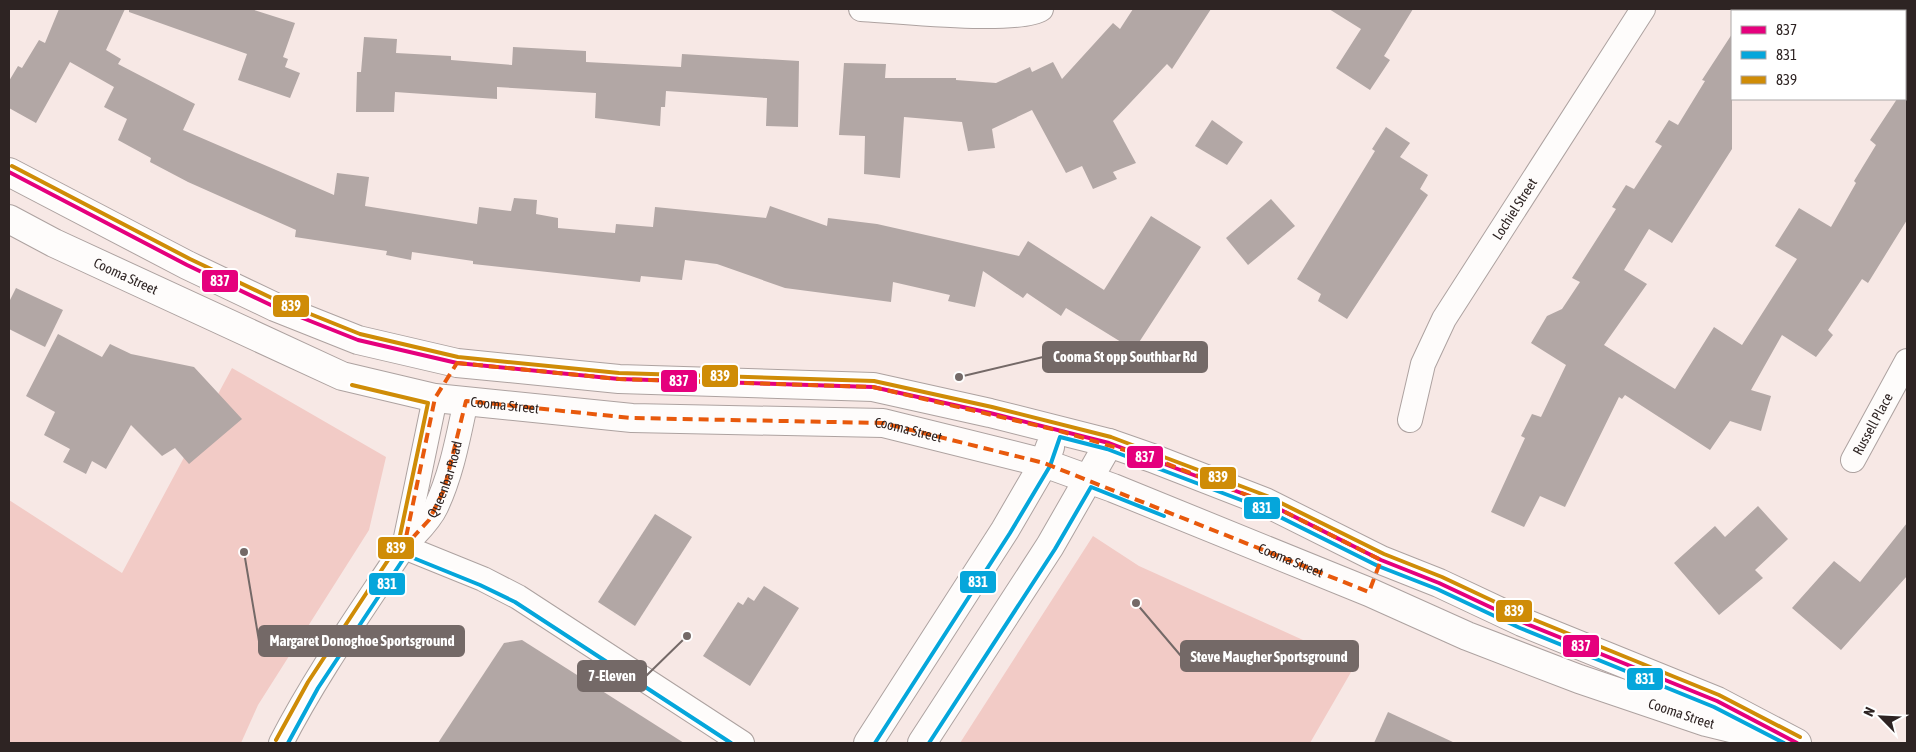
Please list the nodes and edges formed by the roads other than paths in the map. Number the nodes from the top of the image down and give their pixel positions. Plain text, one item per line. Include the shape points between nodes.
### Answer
1 (861, 9) edge
2 (1041, 9) edge
3 (1643, 9) edge
4 (9, 172) edge
5 (9, 219) edge
6 (1907, 361) edge
7 (457, 363) junction
8 (435, 398) junction
9 (466, 401) junction
10 (1410, 420) dead end
11 (1056, 430) junction
12 (1108, 443) junction
13 (1853, 460) dead end
14 (1044, 463) junction
15 (1088, 479) junction
16 (404, 546) junction
17 (1381, 560) junction
18 (1369, 592) junction
19 (281, 743) edge
20 (742, 743) edge
21 (868, 743) edge
22 (922, 743) edge
23 (1792, 743) edge
24 (1797, 743) edge

1 - 2 street via 982,16 1037,12
3 - 10 street, Lochiel Street via 1444,319 1423,364
4 - 7 main road, Cooma Street via 275,307 358,340
5 - 8 main road, Cooma Street via 62,247 342,376
6 - 13 street, Russell Place
7 - 8 main road
7 - 9 main road
7 - 11 main road, Cooma Street via 620,379 873,387
8 - 9 main road, Cooma Street
8 - 16 street, Queenbar Road
9 - 14 main road, Cooma Street via 632,418 882,423
9 - 16 street, Queenbar Road via 444,490 429,520
11 - 12 main road, Cooma Street
11 - 14 main road
12 - 15 main road
12 - 17 main road, Cooma Street via 1265,502
14 - 15 main road, Cooma Street
14 - 21 main road
15 - 18 main road, Cooma Street
15 - 22 main road via 1050,546
16 - 19 street, Queenbar Road via 313,685
16 - 20 street via 518,597
17 - 18 main road
17 - 24 main road, Cooma Street via 1522,622 1717,701
18 - 23 main road, Cooma Street via 1467,636 1579,679 1706,722

